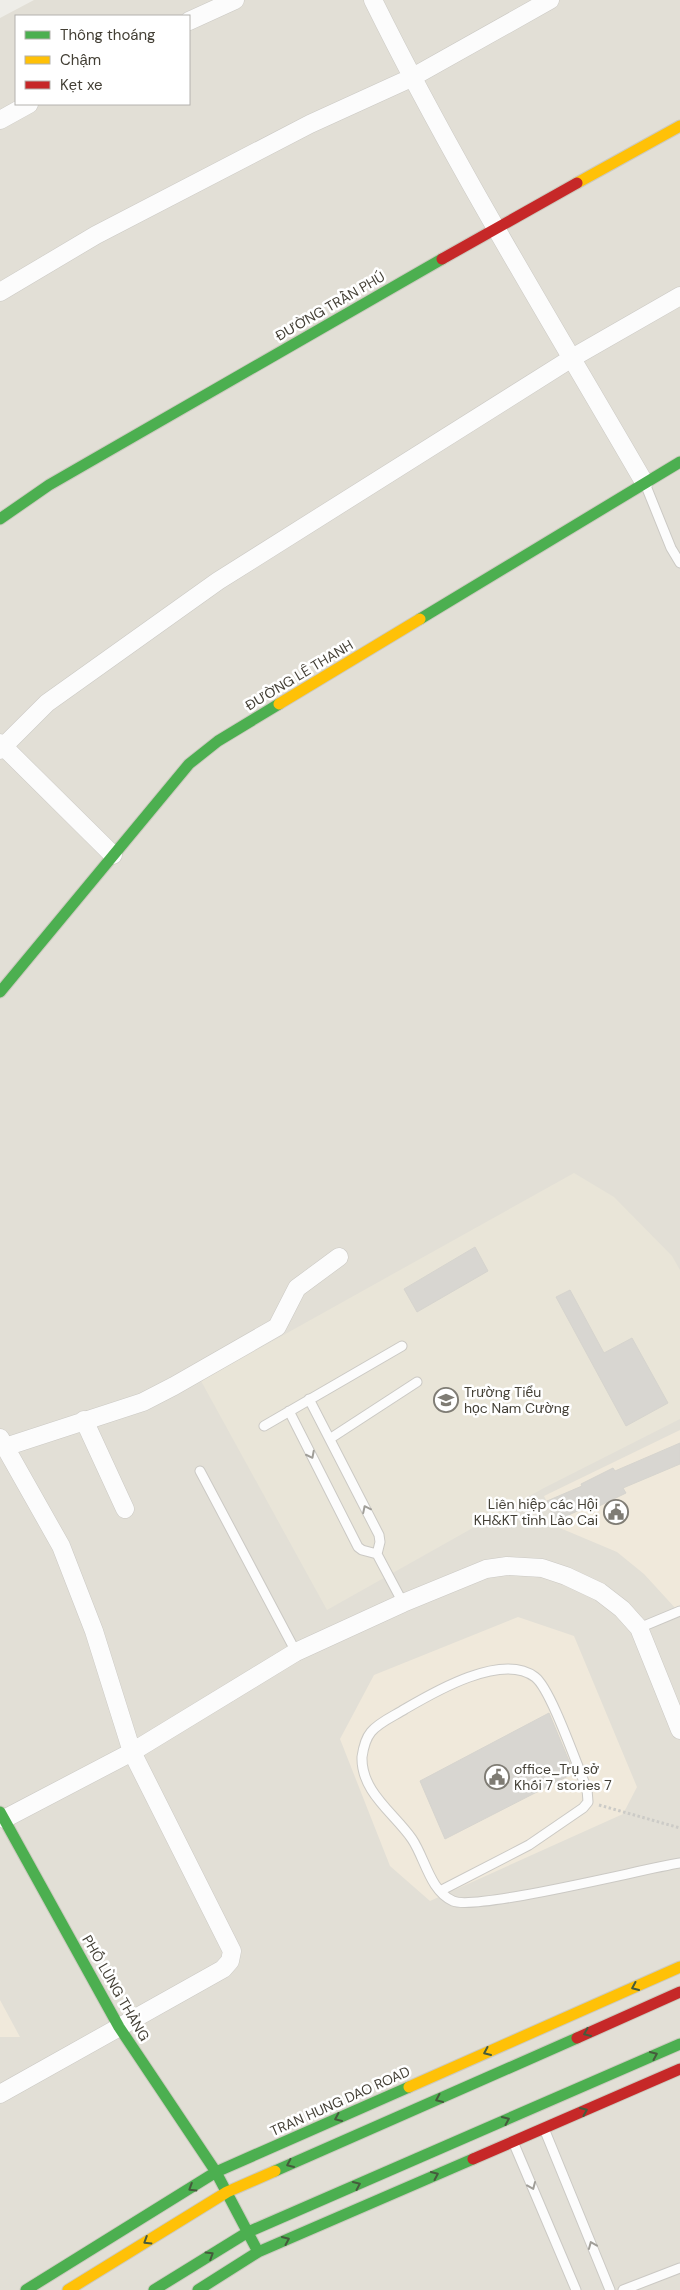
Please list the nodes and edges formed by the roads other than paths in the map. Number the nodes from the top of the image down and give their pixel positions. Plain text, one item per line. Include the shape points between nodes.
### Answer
1 (235, 0) edge
2 (373, 0) edge
3 (550, 0) edge
4 (190, 20) edge
5 (411, 78) junction
6 (27, 105) edge
7 (0, 120) edge
8 (680, 126) edge
9 (495, 228) junction
10 (0, 292) edge
11 (680, 296) edge
12 (572, 358) junction
13 (680, 462) edge
14 (644, 482) junction
15 (0, 519) edge
16 (680, 563) edge
17 (1, 747) edge
18 (113, 855) junction
19 (0, 992) edge
20 (339, 1257) dead end
21 (402, 1346) dead end
22 (417, 1382) dead end
23 (309, 1399) junction
24 (289, 1411) junction
25 (84, 1420) junction
26 (264, 1426) dead end
27 (331, 1438) junction
28 (2, 1443) edge
29 (200, 1472) dead end
30 (125, 1509) dead end
31 (377, 1554) junction
32 (403, 1603) junction
33 (680, 1611) edge
34 (639, 1628) junction
35 (296, 1652) junction
36 (680, 1730) edge
37 (132, 1752) junction
38 (2, 1816) edge
39 (680, 1863) edge
40 (440, 1891) junction
41 (680, 1967) edge
42 (680, 1992) edge
43 (119, 2028) junction
44 (680, 2044) edge
45 (680, 2069) edge
46 (0, 2094) edge
47 (544, 2128) junction
48 (512, 2142) junction
49 (216, 2172) junction
50 (227, 2192) junction
51 (248, 2232) junction
52 (258, 2252) junction
53 (680, 2268) edge
54 (26, 2290) edge
55 (68, 2290) edge
56 (154, 2290) edge
57 (198, 2290) edge
58 (576, 2290) edge
59 (610, 2290) edge
60 (624, 2290) edge

1 - 4 street
2 - 5 street
3 - 5 street
5 - 9 street
5 - 10 street via 310,124 96,235
6 - 7 street
8 - 9 main road, ĐƯỜNG TRẦN PHÚ
9 - 12 street
9 - 15 main road, ĐƯỜNG TRẦN PHÚ via 48,486
11 - 12 street
12 - 14 street
12 - 17 street via 218,581 47,703
13 - 14 main road, ĐƯỜNG LÊ THANH
14 - 16 lane
14 - 18 main road, ĐƯỜNG LÊ THANH via 218,741 189,764
17 - 18 street
18 - 19 main road, ĐƯỜNG LÊ THANH
20 - 25 street via 297,1288 276,1327 143,1402
21 - 23 lane
22 - 27 lane
23 - 24 lane
23 - 27 lane
24 - 26 lane
24 -> 31 lane via 358,1546
25 - 28 street
25 - 30 street
31 -> 27 lane via 379,1535
28 - 37 street via 64,1554 98,1641
29 - 35 lane
31 - 32 lane
32 - 34 street via 486,1569 525,1566 566,1576 600,1592 622,1608
32 - 35 street
33 - 34 lane
34 - 36 street
35 - 37 street
37 - 38 street
37 - 43 street via 232,1951 230,1961 223,1969
38 - 43 main road, PHỐ LÙNG THÀNG
39 - 40 lane via 488,1900 454,1902
40 - 40 lane via 412,1839 371,1790 362,1757 370,1733 379,1724 438,1689 460,1680 507,1669 522,1670 535,1677 547,1692 587,1789 588,1802 529,1845
41 -> 49 main road, TRAN HUNG DAO ROAD
42 -> 50 main road
43 - 46 street
43 - 49 main road, PHỐ LÙNG THÀNG
51 -> 44 main road
47 -> 45 main road
47 - 48 main road
59 -> 47 lane
52 -> 48 main road
48 -> 58 lane
49 - 50 main road, PHỐ LÙNG THÀNG
49 -> 54 main road, TRAN HUNG DAO ROAD
50 - 51 main road, PHỐ LÙNG THÀNG
50 -> 55 main road
51 - 52 main road, PHỐ LÙNG THÀNG
56 -> 51 main road
52 - 57 main road
53 - 60 lane

